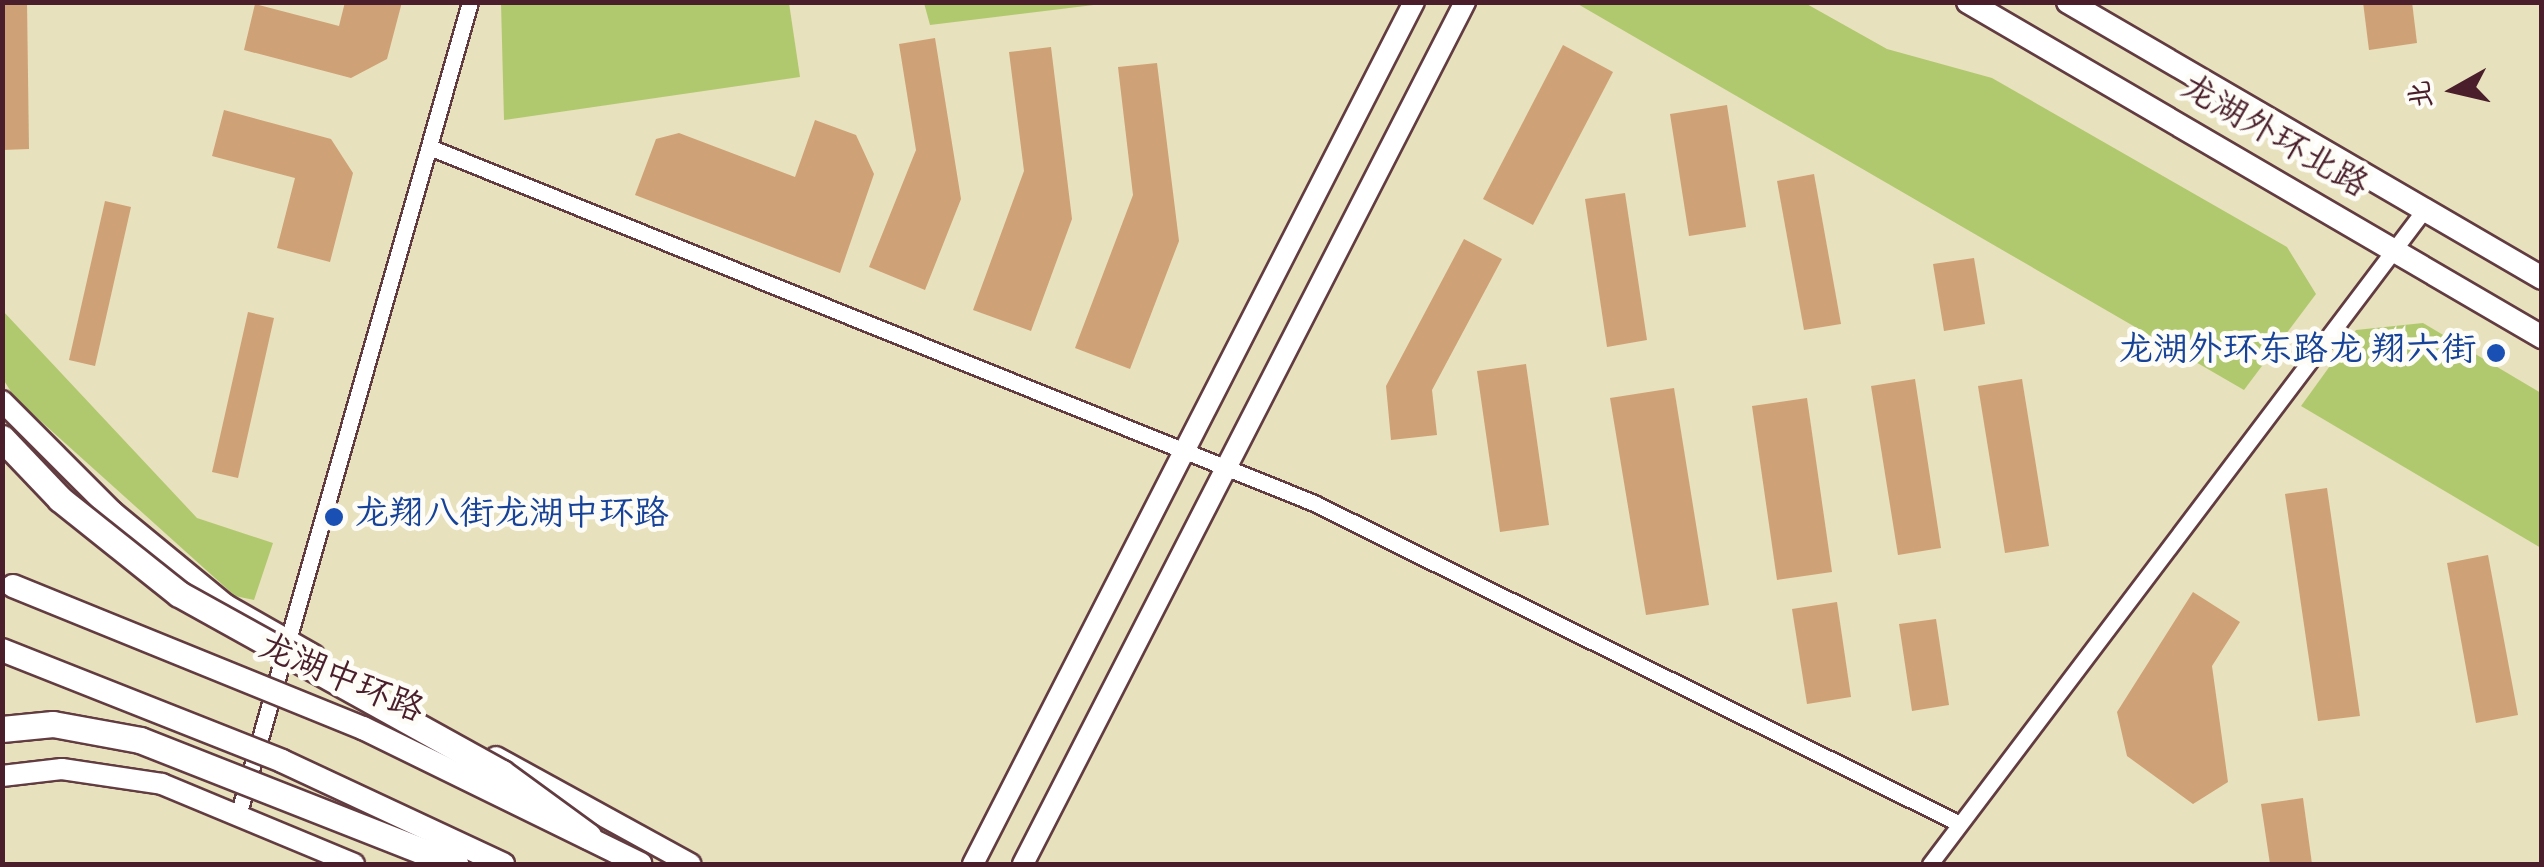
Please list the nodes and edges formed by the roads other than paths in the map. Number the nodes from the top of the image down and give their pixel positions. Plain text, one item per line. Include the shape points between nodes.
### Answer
1 (470, 2) edge
2 (1414, 2) edge
3 (1464, 2) edge
4 (1968, 2) edge
5 (2068, 2) edge
6 (429, 147) junction
7 (2424, 210) junction
8 (2393, 250) junction
9 (2542, 278) edge
10 (2542, 336) edge
11 (2, 401) edge
12 (2, 438) edge
13 (1186, 450) junction
14 (1226, 467) junction
15 (2, 582) edge
16 (288, 640) junction
17 (2, 650) edge
18 (2, 729) edge
19 (2, 776) edge
20 (240, 812) junction
21 (1960, 824) junction
22 (588, 836) junction
23 (354, 864) edge
24 (456, 864) edge
25 (504, 864) edge
26 (640, 864) edge
27 (691, 864) edge
28 (972, 864) edge
29 (1023, 864) edge
30 (1930, 864) edge

1 - 6 street
2 - 13 street
3 - 14 street
4 - 8 main road, 龙湖外环北路
5 - 7 main road, 龙湖外环北路
6 - 13 street
6 - 16 street
7 - 8 street
7 - 9 main road, 龙湖外环北路
8 - 10 main road, 龙湖外环北路
8 - 21 street
11 - 16 street via 112,512 226,605
12 - 22 highway, bridge via 83,518 179,594 502,774
13 - 14 street
13 - 28 street
14 - 21 street
14 - 29 street
15 - 22 main road, 龙湖中环路, bridge via 363,728
16 - 20 street
16 - 27 street
17 - 25 main road, bridge via 299,768
18 - 24 highway, bridge via 79,726 158,746
19 - 20 street via 78,771 162,784
20 - 23 street
21 - 30 street
22 - 26 main road, 龙湖中环路, bridge

